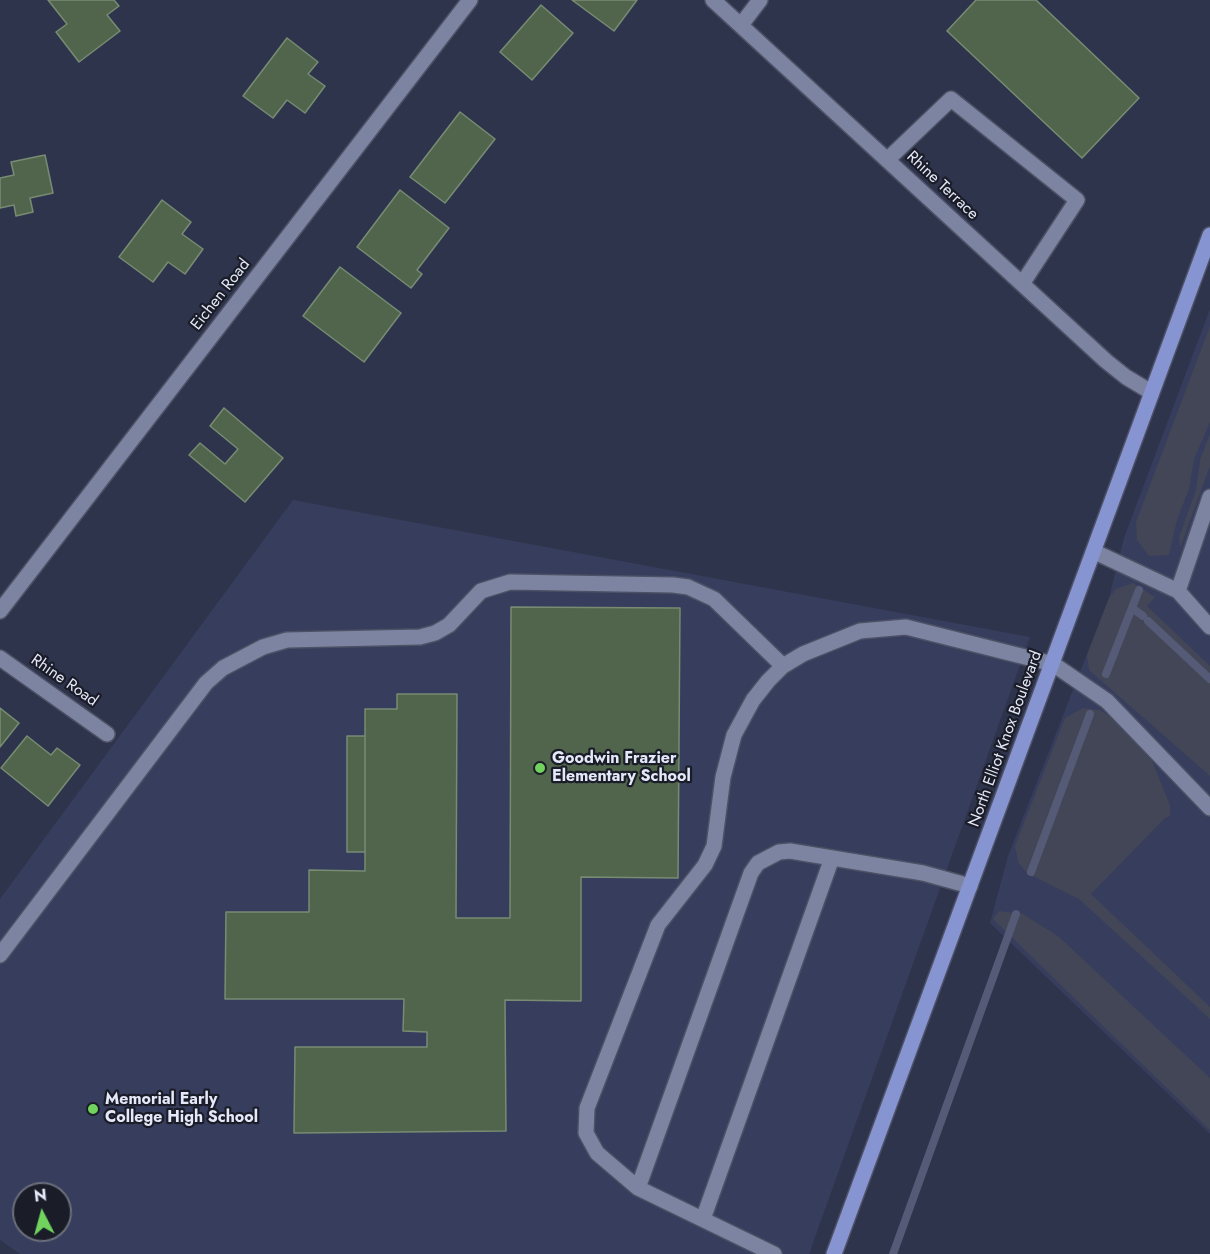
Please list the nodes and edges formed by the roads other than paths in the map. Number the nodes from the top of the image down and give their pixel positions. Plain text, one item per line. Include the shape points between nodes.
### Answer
1 (470, 0) edge
2 (713, 0) edge
3 (760, 0) edge
4 (741, 26) junction
5 (887, 160) junction
6 (1210, 235) edge
7 (1022, 284) junction
8 (1151, 392) junction
9 (1210, 497) edge
10 (1095, 552) junction
11 (1178, 591) junction
12 (0, 611) edge
13 (1210, 627) edge
14 (0, 658) edge
15 (1053, 664) junction
16 (783, 666) junction
17 (107, 734) dead end
18 (1210, 808) edge
19 (832, 858) junction
20 (970, 886) junction
21 (0, 955) edge
22 (638, 1188) junction
23 (703, 1219) junction
24 (774, 1254) edge
25 (834, 1254) edge

1 - 12 street, Eichen Road
2 - 4 street, Rhine Terrace
3 - 4 street
4 - 5 street, Rhine Terrace
5 - 7 street, Rhine Terrace
5 - 7 street via 951,99 1077,200
6 - 8 main road, North Elliot Knox Boulevard
7 - 8 street, Rhine Terrace via 1106,361
8 - 10 main road, North Elliot Knox Boulevard
9 - 11 street
10 - 11 street
10 - 15 main road, North Elliot Knox Boulevard
11 - 13 street
14 - 17 street, Rhine Road
15 - 16 street via 906,627 860,631
15 - 18 street via 1107,701
15 - 20 main road, North Elliot Knox Boulevard
16 - 21 street via 714,599 673,585 510,582 481,591 449,625 420,637 287,640 263,647 223,668 206,682
16 - 22 street via 753,700 734,735 723,777 714,846 705,865 658,925 587,1108 586,1132 597,1153
19 - 20 street via 942,877
19 - 22 street via 779,852 758,863 751,873
19 - 23 street
20 - 25 main road, North Elliot Knox Boulevard
22 - 23 street
23 - 24 street

